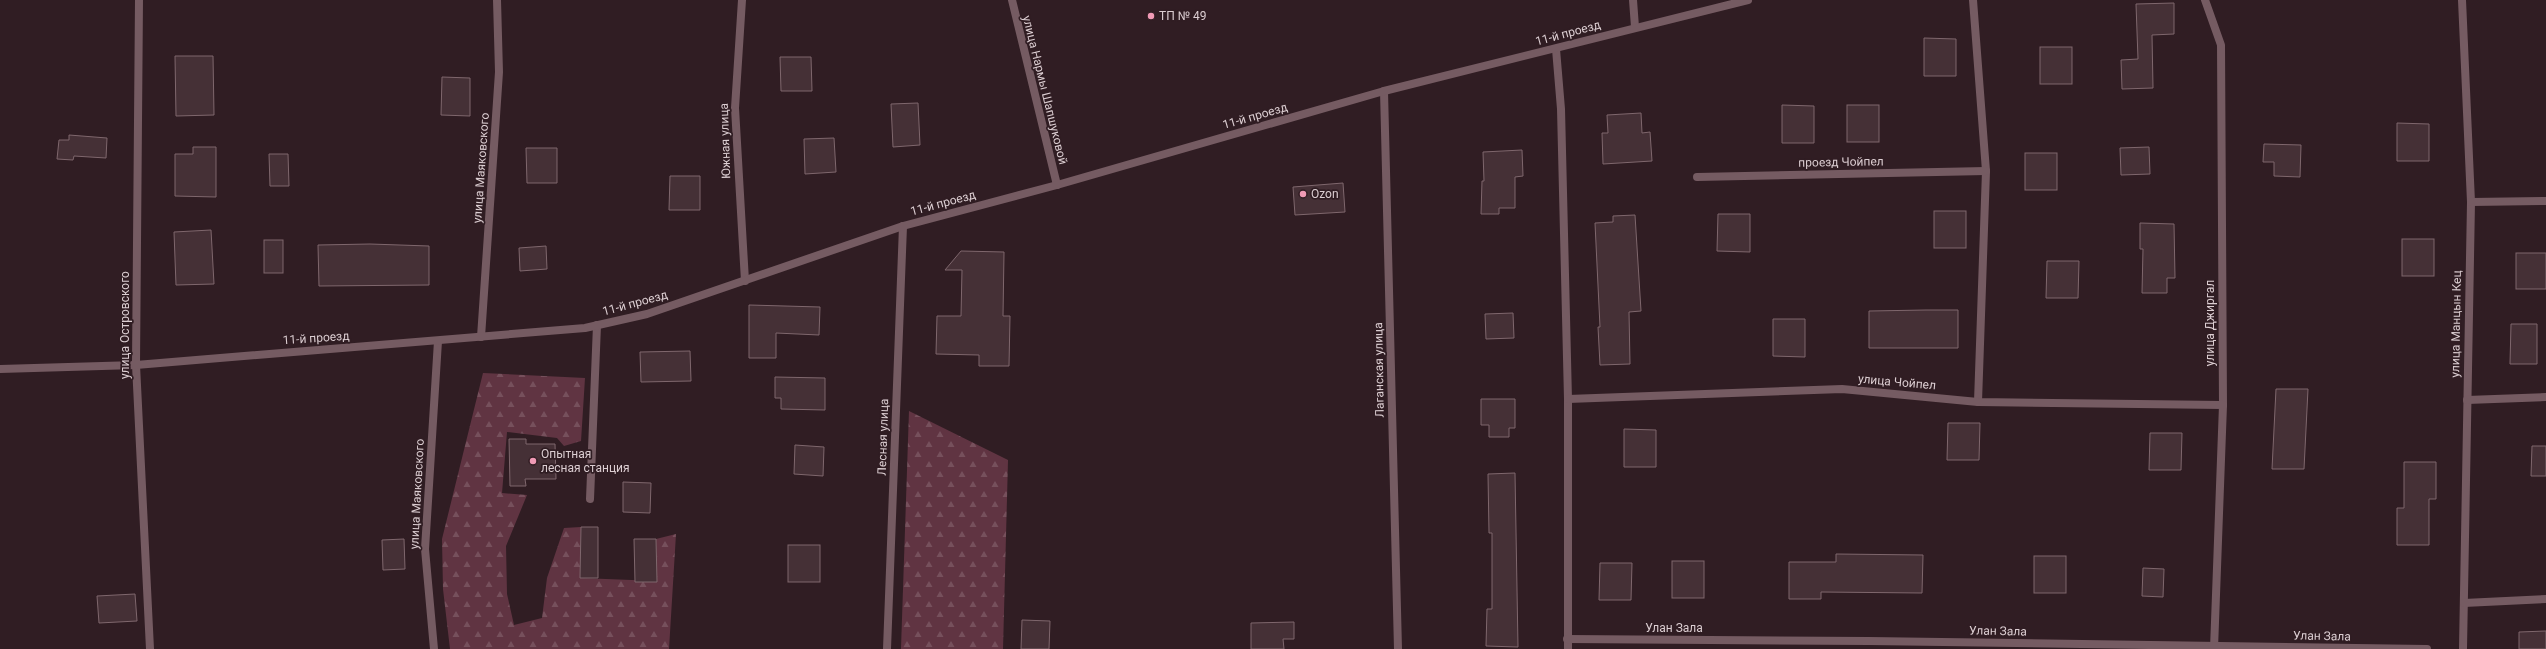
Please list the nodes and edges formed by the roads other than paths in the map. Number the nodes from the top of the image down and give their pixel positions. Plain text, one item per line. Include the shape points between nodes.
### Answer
1 (139, 0) edge
2 (497, 0) edge
3 (742, 0) edge
4 (1012, 0) edge
5 (1633, 0) edge
6 (1748, 0) edge
7 (1973, 0) edge
8 (2205, 0) edge
9 (2462, 0) edge
10 (1635, 27) junction
11 (1556, 49) junction
12 (1384, 91) junction
13 (1986, 172) junction
14 (1697, 177) dead end
15 (1056, 185) junction
16 (2546, 201) edge
17 (2471, 202) junction
18 (904, 226) junction
19 (745, 281) junction
20 (597, 325) junction
21 (481, 338) junction
22 (438, 341) junction
23 (136, 364) junction
24 (0, 369) edge
25 (2546, 397) edge
26 (1568, 399) junction
27 (2467, 400) junction
28 (1978, 402) junction
29 (2223, 406) junction
30 (590, 499) dead end
31 (2546, 599) edge
32 (2464, 603) junction
33 (1568, 639) junction
34 (2214, 648) edge
35 (150, 649) edge
36 (434, 649) edge
37 (887, 649) edge
38 (1398, 649) edge
39 (1568, 649) edge
40 (2427, 649) edge
41 (2463, 649) edge

1 - 23 street, улица Островского
2 - 21 street, улица Маяковского via 499,72
3 - 19 street, Южная улица via 735,108
4 - 15 street, улица Нармы Шапшуковой
5 - 10 street
6 - 10 street, 11-й проезд
7 - 13 street
8 - 29 street, улица Джиргал via 2221,45
9 - 17 street, улица Манцын Кец
10 - 11 street, 11-й проезд
11 - 12 street, 11-й проезд
11 - 26 street via 1562,109
12 - 15 street, 11-й проезд
12 - 38 street, Лаганская улица
13 - 14 street, проезд Чойпел
13 - 28 street
15 - 18 street, 11-й проезд
16 - 17 street
17 - 27 street, улица Манцын Кец
18 - 19 street, 11-й проезд
18 - 37 street, Лесная улица
19 - 20 street, 11-й проезд via 647,314
20 - 21 street, 11-й проезд
20 - 30 street
21 - 22 street, 11-й проезд
22 - 23 street, 11-й проезд
22 - 36 street, улица Маяковского via 425,549
23 - 24 street, 11-й проезд
23 - 35 street, улица Островского
25 - 27 street
26 - 28 street, улица Чойпел via 1842,389
26 - 33 street
27 - 32 street, улица Манцын Кец
28 - 29 street, улица Чойпел
29 - 34 street, улица Джиргал
31 - 32 street
32 - 41 street, улица Манцын Кец
33 - 34 street, Улан Зала via 1869,641
33 - 39 street
34 - 40 street, Улан Зала

